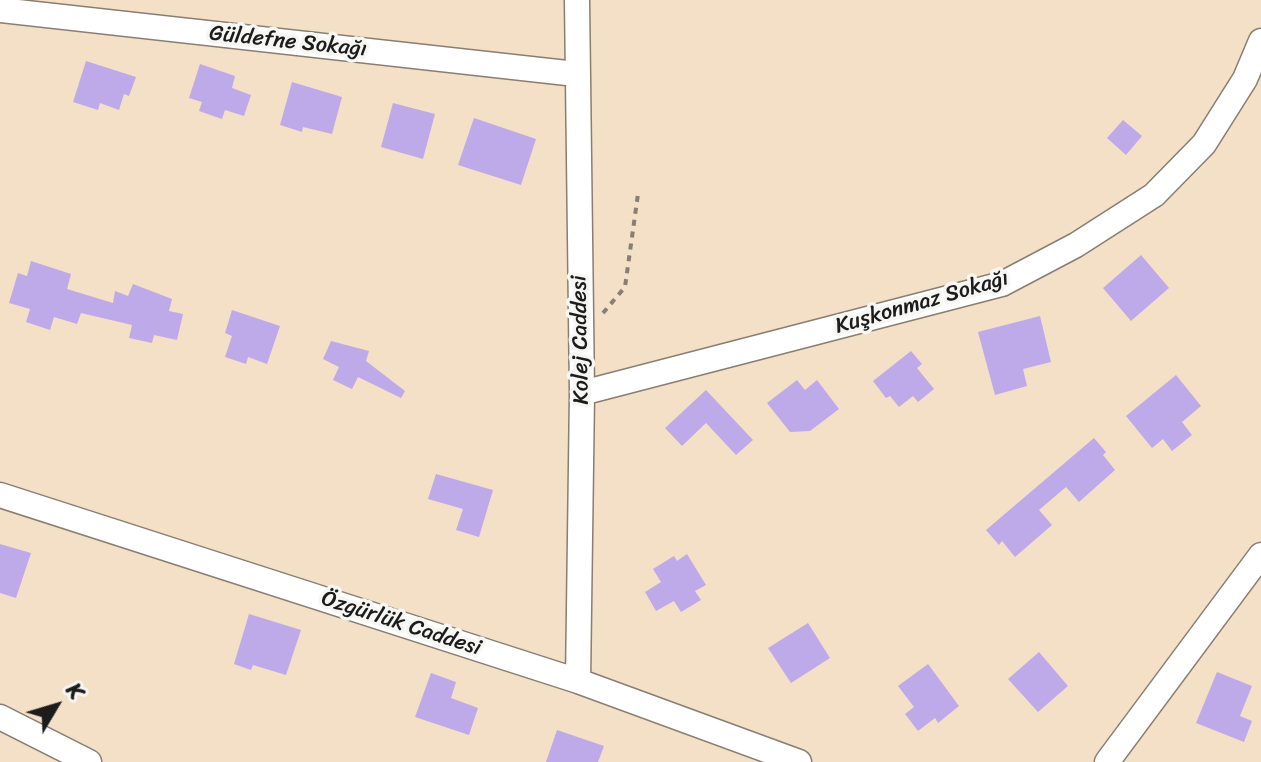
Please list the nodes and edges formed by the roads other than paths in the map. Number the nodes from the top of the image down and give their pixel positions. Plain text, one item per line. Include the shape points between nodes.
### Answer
1 (577, 0) edge
2 (0, 10) edge
3 (1261, 41) edge
4 (576, 74) junction
5 (582, 393) junction
6 (0, 495) edge
7 (1261, 555) edge
8 (578, 681) junction
9 (0, 717) edge
10 (89, 762) edge
11 (799, 762) edge
12 (1107, 762) edge

1 - 4 street, Kolej Caddesi
2 - 4 street, Güldefne Sokağı
3 - 5 street, Kuşkonmaz Sokağı via 1245,79 1204,144 1154,195 1002,284
4 - 5 street, Kolej Caddesi
5 - 8 street, Kolej Caddesi
6 - 8 street, Özgürlük Caddesi
7 - 12 street
8 - 11 street, Özgürlük Caddesi
9 - 10 street

